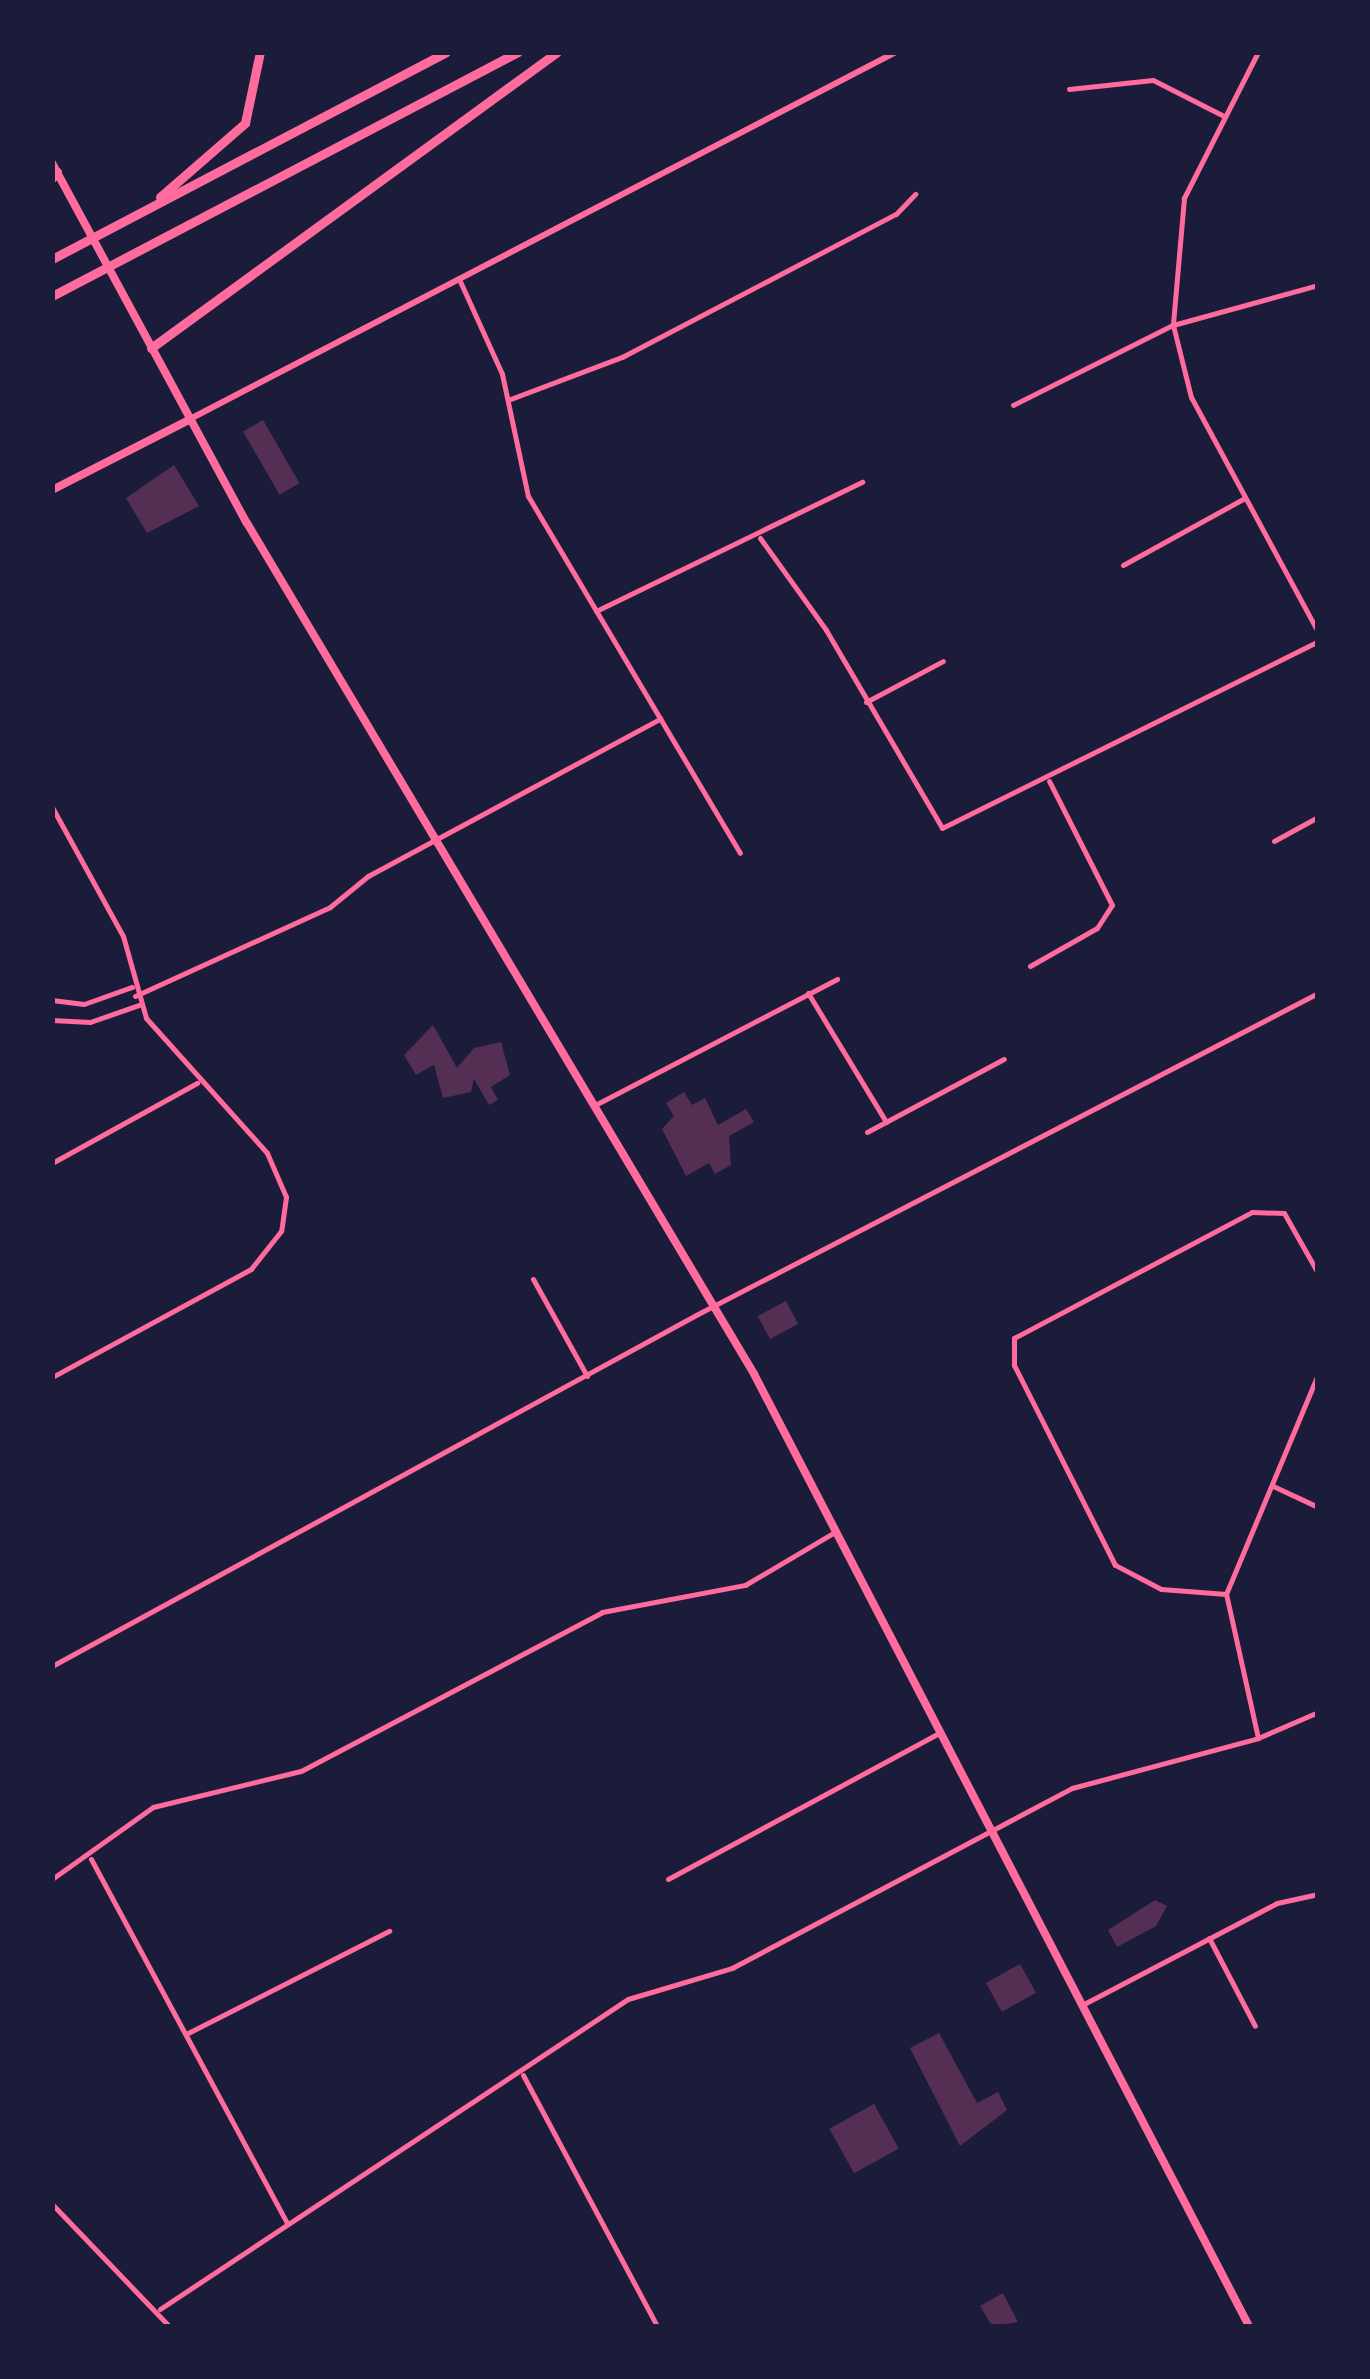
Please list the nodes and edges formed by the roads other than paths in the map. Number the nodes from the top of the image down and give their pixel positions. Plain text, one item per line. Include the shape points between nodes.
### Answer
1 (260, 52) edge
2 (446, 52) edge
3 (518, 52) edge
4 (557, 52) edge
5 (896, 52) edge
6 (1258, 52) edge
7 (1069, 90) dead end
8 (1224, 116) junction
9 (54, 171) edge
10 (915, 194) dead end
11 (134, 216) junction
12 (54, 258) edge
13 (459, 279) junction
14 (1318, 285) edge
15 (52, 296) edge
16 (1173, 325) junction
17 (151, 348) junction
18 (508, 400) junction
19 (1013, 406) dead end
20 (188, 420) junction
21 (862, 482) dead end
22 (52, 490) edge
23 (1245, 498) junction
24 (760, 538) junction
25 (1123, 565) dead end
26 (596, 611) junction
27 (1318, 632) edge
28 (1318, 641) edge
29 (942, 661) dead end
30 (866, 702) junction
31 (660, 719) junction
32 (1049, 781) junction
33 (52, 807) edge
34 (1318, 817) edge
35 (436, 839) junction
36 (1274, 840) dead end
37 (740, 853) dead end
38 (1030, 966) dead end
39 (837, 978) dead end
40 (132, 987) junction
41 (808, 993) junction
42 (1318, 993) edge
43 (136, 996) junction
44 (52, 1000) edge
45 (139, 1005) junction
46 (52, 1020) edge
47 (1004, 1059) dead end
48 (197, 1082) junction
49 (595, 1105) junction
50 (886, 1122) junction
51 (867, 1132) dead end
52 (52, 1163) edge
53 (1318, 1273) edge
54 (534, 1279) dead end
55 (715, 1306) junction
56 (1318, 1374) edge
57 (586, 1376) junction
58 (52, 1377) edge
59 (1273, 1486) junction
60 (1318, 1507) edge
61 (838, 1531) junction
62 (1226, 1594) junction
63 (52, 1666) edge
64 (1318, 1712) edge
65 (941, 1732) junction
66 (1258, 1738) junction
67 (992, 1830) junction
68 (92, 1859) junction
69 (52, 1879) edge
70 (668, 1879) dead end
71 (1318, 1894) edge
72 (389, 1931) dead end
73 (1209, 1938) junction
74 (1082, 2005) junction
75 (1255, 2026) dead end
76 (186, 2034) junction
77 (523, 2075) junction
78 (52, 2204) edge
79 (287, 2223) junction
80 (160, 2309) junction
81 (170, 2326) edge
82 (657, 2326) edge
83 (1250, 2326) edge

1 - 11 highway via 246,123
2 - 11 highway
3 - 15 highway
4 - 17 highway
5 - 13 street
6 - 8 street
7 - 8 street via 1154,80
8 - 16 street via 1184,198
9 - 17 main road
10 - 18 street via 896,214 622,357
11 - 12 highway
13 - 18 street
13 - 20 street
14 - 16 street
16 - 19 street
16 - 23 street via 1192,397
17 - 20 main road
18 - 26 street via 528,496
20 - 22 main road
20 - 35 main road
21 - 24 street
23 - 25 street
23 - 27 street
24 - 26 street
24 - 30 street
26 - 31 street
28 - 32 street
29 - 30 street
30 - 32 street via 942,828
31 - 35 street
31 - 37 street
32 - 38 street via 1112,905 1097,928
33 - 40 street via 123,936
34 - 36 street
35 - 43 street via 323,910
35 - 49 main road
39 - 41 street
40 - 43 street
40 - 44 street via 84,1004
41 - 49 street
41 - 50 street
42 - 55 street
43 - 45 street
45 - 46 street via 90,1022
45 - 48 street
47 - 50 street
48 - 52 street
48 - 58 street via 276,1168 286,1197 281,1231 238,1278
49 - 55 main road
50 - 51 street
53 - 62 street via 1284,1213 1252,1212 1014,1338 1021,1382 1115,1565 1160,1590
54 - 57 street
55 - 57 street
55 - 61 main road
56 - 59 street
57 - 63 street
59 - 60 street
59 - 62 street
61 - 65 main road
61 - 68 street via 745,1585 602,1612 301,1771 154,1807
62 - 66 street
64 - 66 street
65 - 67 main road
65 - 70 street
66 - 67 street via 1114,1772
67 - 74 main road
67 - 77 street via 732,1968 628,1999
68 - 69 street
68 - 76 street
71 - 73 street via 1277,1902
72 - 76 street
73 - 74 street
73 - 75 street
74 - 83 main road
76 - 79 street
77 - 79 street
77 - 82 street
78 - 80 street
79 - 80 street
80 - 81 street

